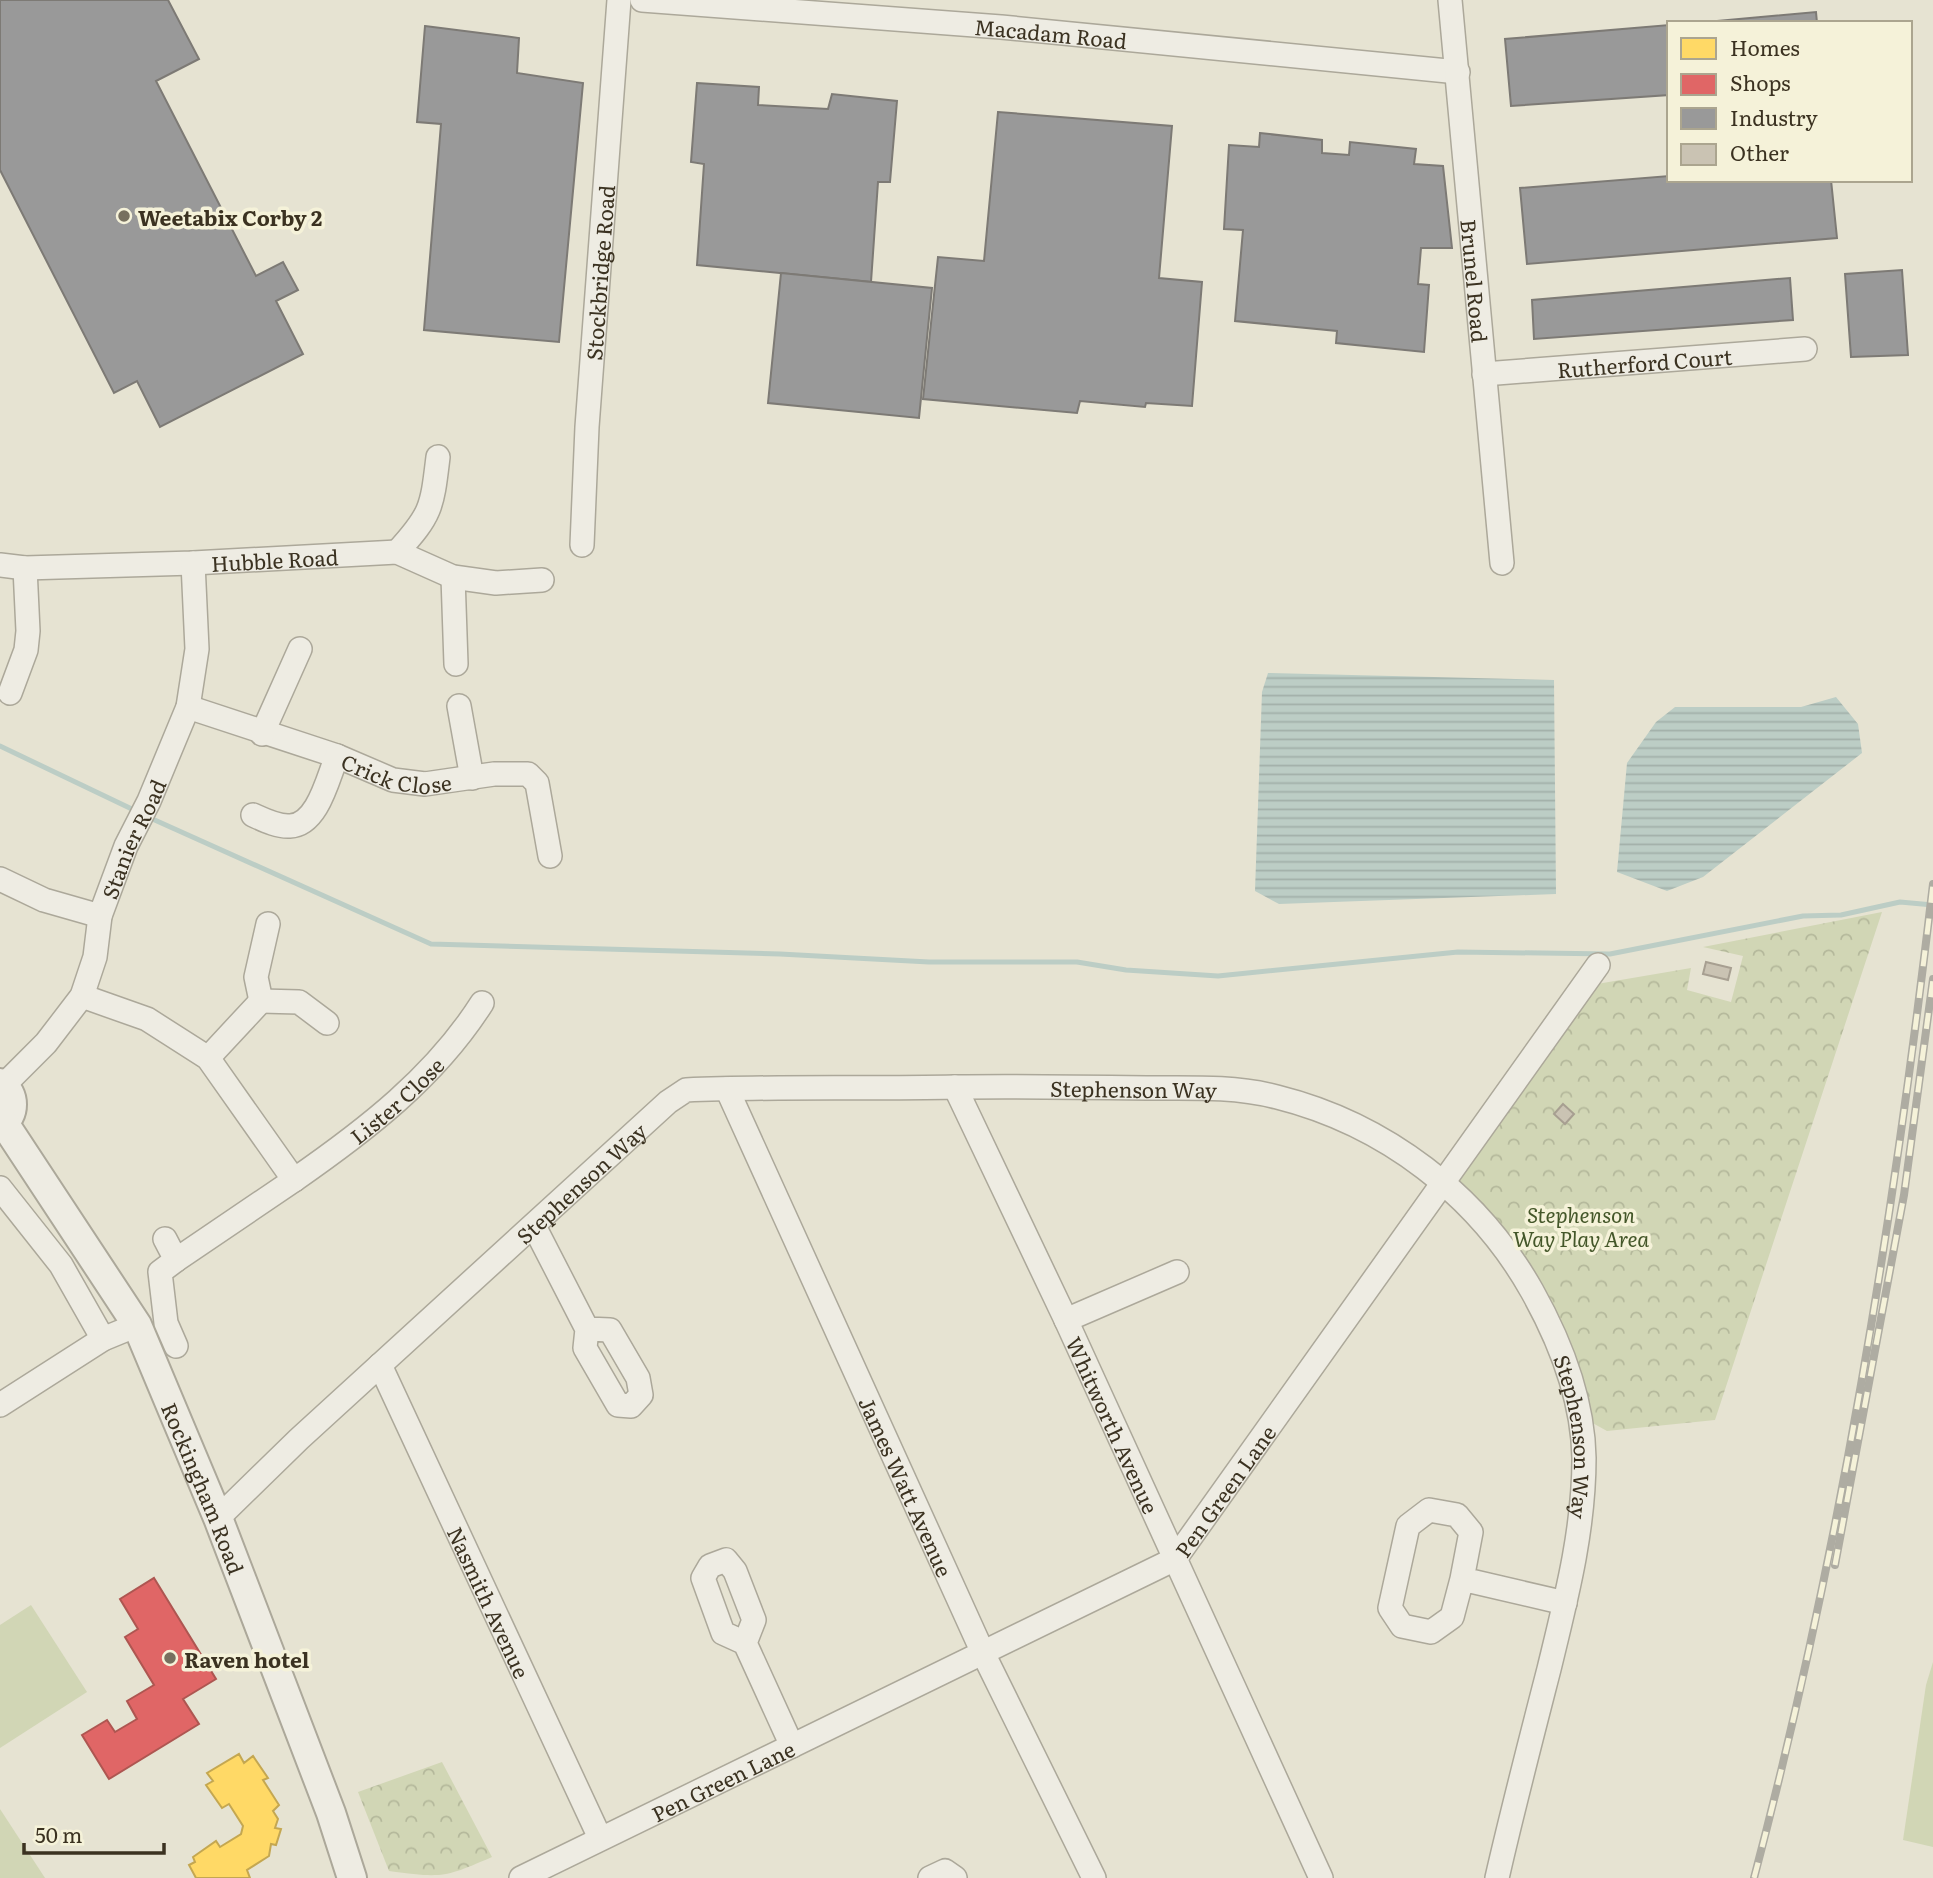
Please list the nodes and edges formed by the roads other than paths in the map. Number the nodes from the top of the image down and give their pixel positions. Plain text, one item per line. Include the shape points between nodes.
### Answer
1 (619, 0) edge
2 (642, 0) edge
3 (1450, 0) edge
4 (1458, 72) junction
5 (1805, 349) dead end
6 (1485, 374) junction
7 (438, 457) dead end
8 (582, 545) dead end
9 (397, 552) junction
10 (193, 563) junction
11 (1502, 563) dead end
12 (0, 565) edge
13 (25, 568) junction
14 (453, 577) junction
15 (541, 580) dead end
16 (300, 649) dead end
17 (456, 664) dead end
18 (10, 692) dead end
19 (460, 706) dead end
20 (188, 707) junction
21 (262, 734) junction
22 (337, 756) junction
23 (472, 778) junction
24 (253, 816) dead end
25 (550, 856) dead end
26 (0, 879) edge
27 (100, 916) junction
28 (268, 923) dead end
29 (1598, 965) dead end
30 (82, 996) junction
31 (261, 1001) junction
32 (482, 1003) dead end
33 (327, 1023) dead end
34 (208, 1058) junction
35 (2, 1084) edge
36 (955, 1087) junction
37 (727, 1088) junction
38 (2, 1125) edge
39 (294, 1180) junction
40 (1440, 1182) junction
41 (0, 1188) edge
42 (534, 1226) junction
43 (165, 1239) dead end
44 (176, 1259) junction
45 (1177, 1272) dead end
46 (1066, 1320) junction
47 (137, 1325) junction
48 (587, 1329) dead end
49 (103, 1339) junction
50 (176, 1346) dead end
51 (380, 1365) junction
52 (0, 1405) edge
53 (218, 1518) junction
54 (1175, 1559) junction
55 (1462, 1579) junction
56 (1565, 1603) junction
57 (745, 1643) dead end
58 (983, 1653) junction
59 (792, 1746) junction
60 (600, 1838) junction
61 (352, 1878) edge
62 (521, 1878) edge
63 (930, 1878) edge
64 (955, 1878) edge
65 (1094, 1878) edge
66 (1321, 1878) edge
67 (1497, 1878) edge

1 - 8 street, Stockbridge Road
2 - 4 street, Macadam Road via 1001,27
3 - 4 street, Brunel Road
4 - 6 street, Brunel Road
5 - 6 street, Rutherford Court
6 - 11 street, Brunel Road
7 - 9 street via 432,500 423,524
9 - 10 street, Hubble Road
9 - 14 street, Hubble Road
10 - 13 street, Hubble Road
10 - 20 street, Stanier Road via 197,649
12 - 13 street, Hubble Road
13 - 18 street via 26,650
14 - 15 street, Hubble Road via 496,583
14 - 17 street
16 - 21 street
19 - 23 street
20 - 21 street, Crick Close
20 - 27 street, Stanier Road
21 - 22 street, Crick Close
22 - 23 street, Crick Close via 393,780 425,784
22 - 24 street via 315,809 304,821 290,827
23 - 25 street, Crick Close via 528,774 537,783
26 - 27 street via 44,900
27 - 30 street, Stanier Road
28 - 31 street via 256,977
29 - 40 street, Pen Green Lane
30 - 34 street via 147,1019
30 - 35 street, Stanier Road via 46,1043
31 - 33 street via 299,1002
31 - 34 street
32 - 39 street, Lister Close via 428,1073 356,1137
34 - 39 street
35 - 38 street via 12,1103
36 - 37 street, Stephenson Way
36 - 40 street, Stephenson Way via 1040,1084 1226,1089 1276,1096 1376,1135
36 - 46 street, Whitworth Avenue
37 - 42 street, Stephenson Way via 686,1090 668,1102
37 - 58 street, James Watt Avenue
38 - 47 street, Rockingham Road
39 - 44 street, Lister Close
40 - 54 street, Pen Green Lane
40 - 56 street, Stephenson Way via 1460,1196 1514,1258 1552,1327 1568,1371 1584,1457 1578,1550
41 - 49 street via 61,1265
42 - 48 street
42 - 51 street, Stephenson Way
43 - 44 street
44 - 50 street via 160,1272 166,1323
45 - 46 street
46 - 54 street, Whitworth Avenue
47 - 49 street
47 - 53 street, Rockingham Road
49 - 52 street
51 - 53 street, Stephenson Way
51 - 60 street, Nasmith Avenue
53 - 61 street, Rockingham Road
54 - 58 street, Pen Green Lane
54 - 66 street, Whitworth Avenue
55 - 55 street via 1452,1618 1431,1632 1402,1626 1390,1608 1408,1525 1429,1510 1457,1515 1471,1532
55 - 56 street
56 - 67 street, Stephenson Way
57 - 59 street
58 - 59 street, Pen Green Lane
58 - 65 street, James Watt Avenue
59 - 60 street, Pen Green Lane
60 - 62 street, Pen Green Lane
63 - 64 street via 945,1871

